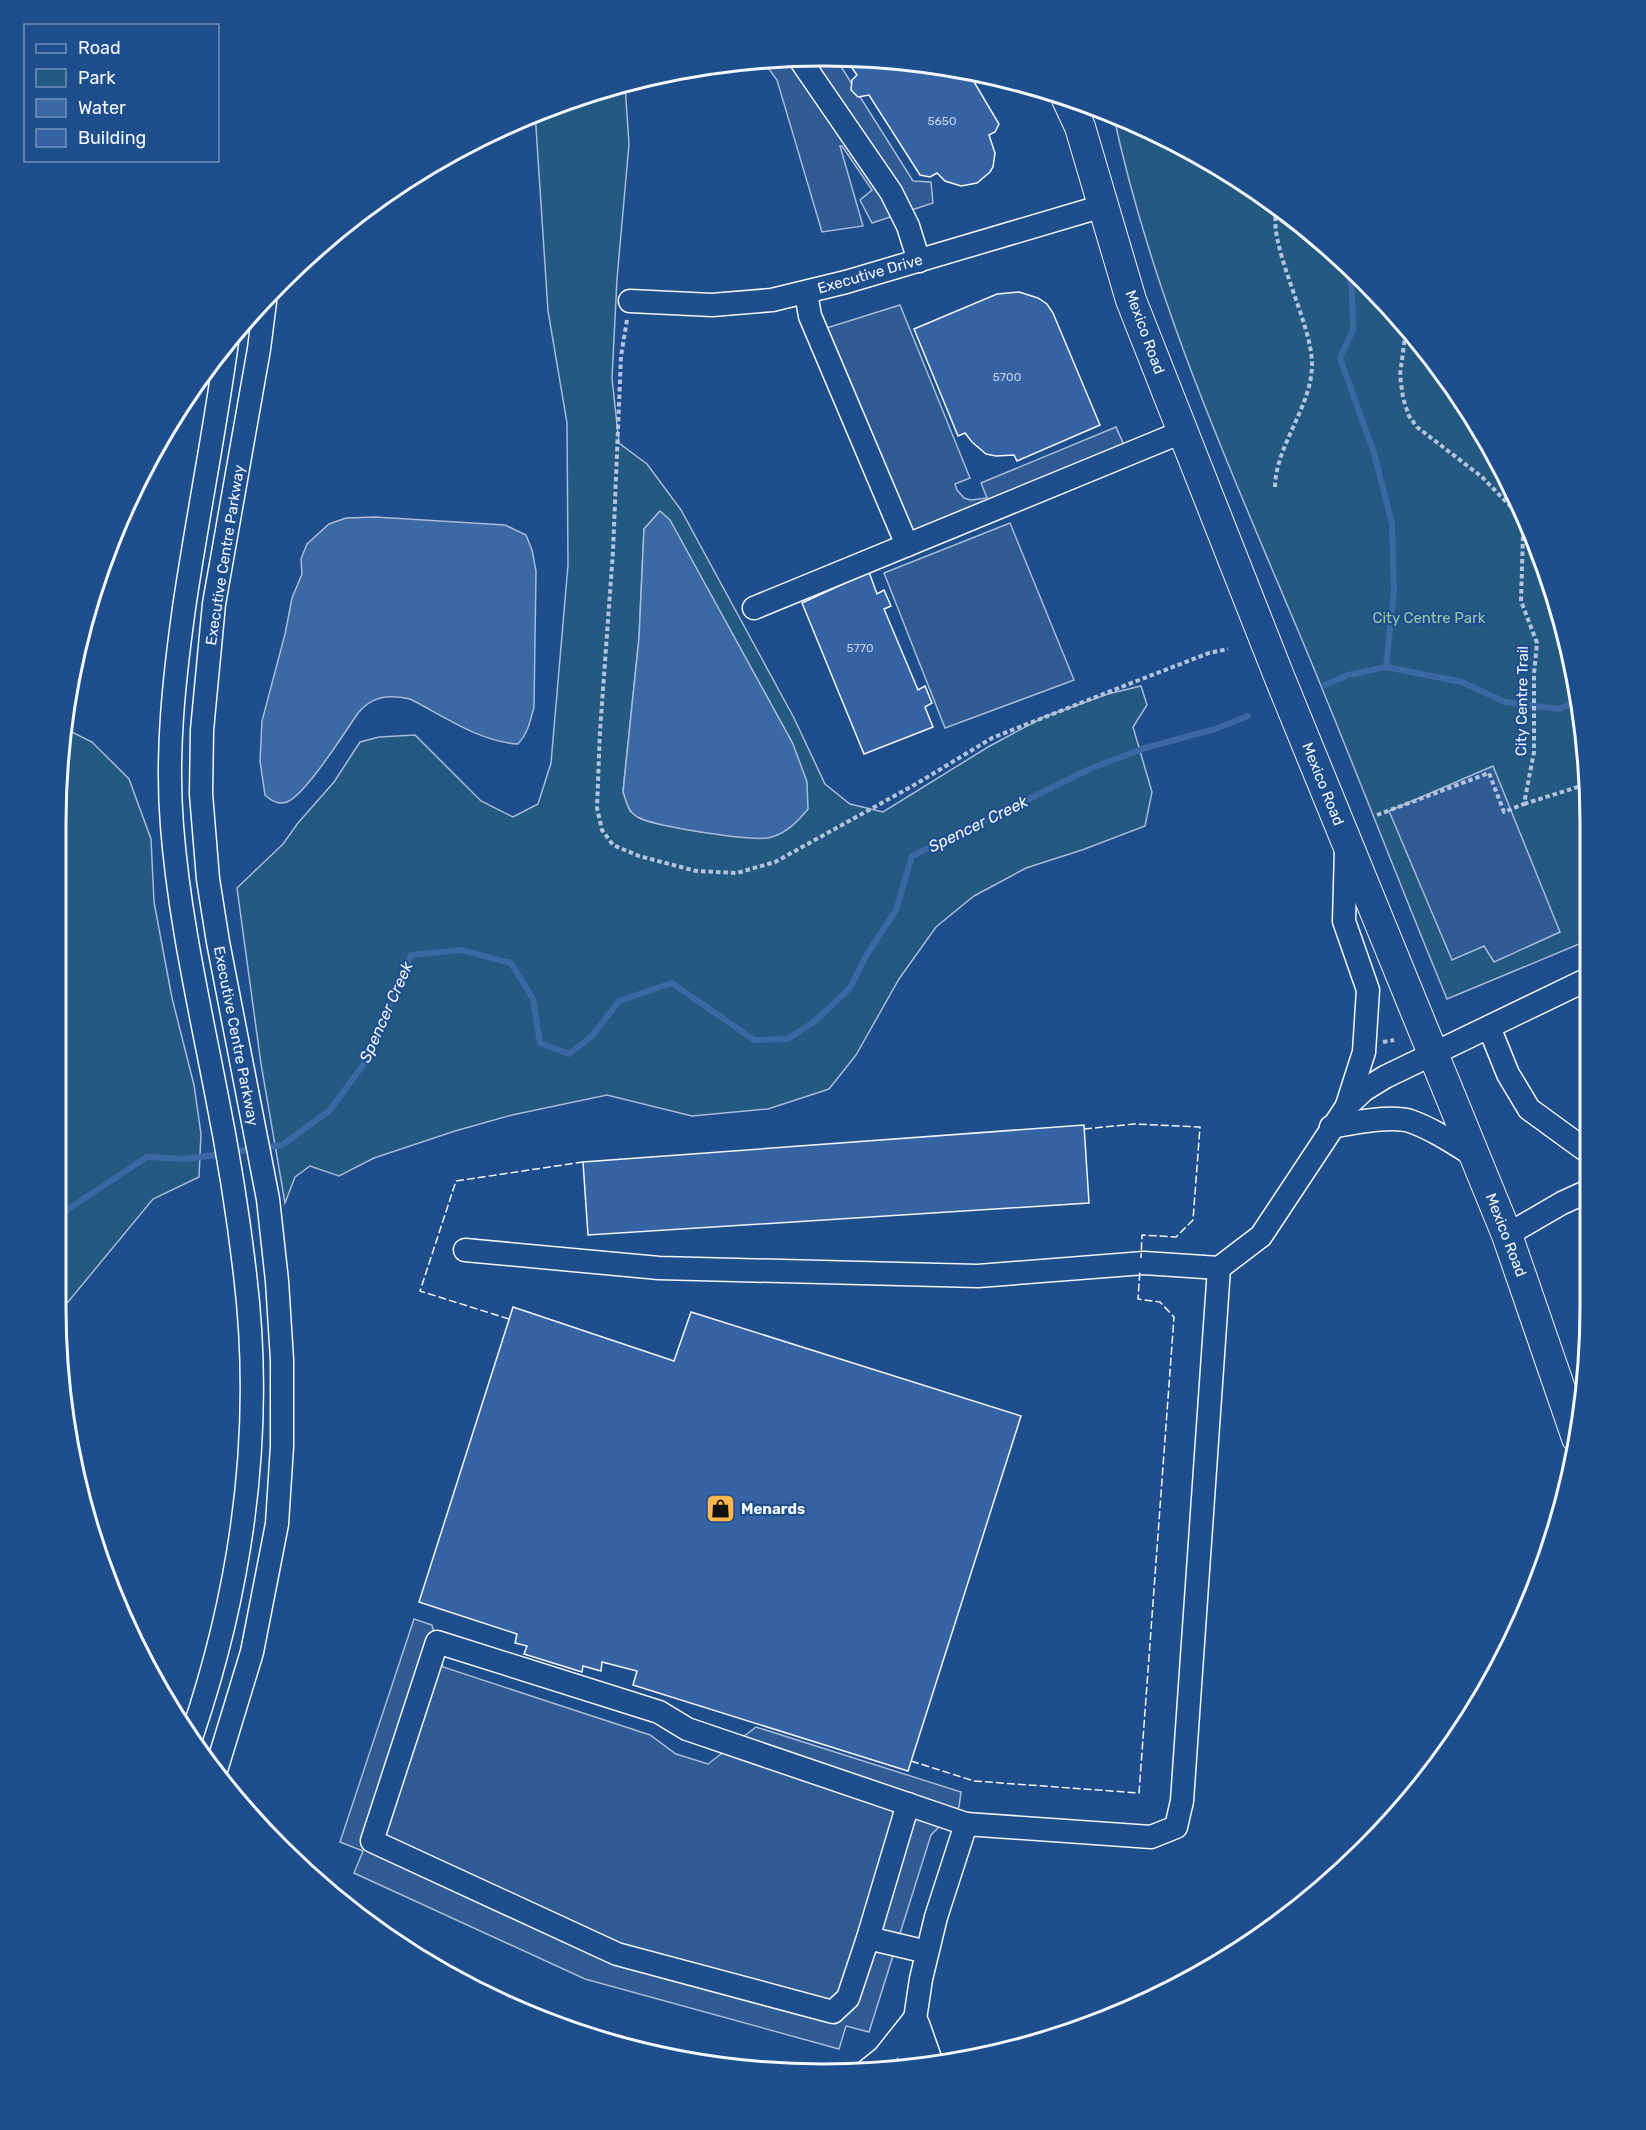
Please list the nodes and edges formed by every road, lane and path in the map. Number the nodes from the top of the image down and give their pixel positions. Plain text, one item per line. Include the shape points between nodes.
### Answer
1 (805, 67) edge
2 (1081, 115) edge
3 (1103, 206) junction
4 (1276, 216) edge
5 (919, 261) junction
6 (806, 293) junction
7 (630, 301) joint
8 (263, 314) edge
9 (1405, 339) edge
10 (224, 360) edge
11 (1182, 432) junction
12 (1275, 487) dead end
13 (1509, 504) edge
14 (1523, 535) edge
15 (907, 546) junction
16 (754, 608) dead end
17 (1228, 649) dead end
18 (1579, 787) edge
19 (1524, 804) junction
20 (1377, 815) dead end
21 (1346, 840) junction
22 (1580, 983) edge
23 (1489, 1027) junction
24 (1433, 1054) junction
25 (1347, 1106) junction
26 (1332, 1127) junction
27 (1580, 1146) edge
28 (1476, 1157) junction
29 (1580, 1195) edge
30 (1507, 1235) junction
31 (465, 1250) dead end
32 (1219, 1268) junction
33 (1571, 1421) edge
34 (194, 1728) edge
35 (218, 1763) edge
36 (908, 1804) junction
37 (966, 1824) junction
38 (868, 1938) junction
39 (927, 1952) junction
40 (915, 2017) junction
41 (929, 2057) edge
42 (909, 2059) edge
43 (878, 2062) edge

1 - 5 street via 891,192
2 - 3 main road, Mexico Road
3 - 5 street, Executive Drive
3 - 11 main road, Mexico Road via 1131,300
4 - 12 path via 1280,246 1311,348 1312,366 1308,387 1278,464
5 - 6 street, Executive Drive
6 - 7 street, Executive Drive via 712,305
6 - 15 street via 810,316
7 - 17 path via 621,356 597,808 602,830 613,845 696,872 737,873 775,862 992,738
8 - 35 street, Executive Centre Parkway via 214,604 202,729 201,794 218,942 268,1199 282,1360 282,1446 277,1524 252,1652
9 - 13 path, City Centre Trail via 1400,375 1408,416
10 - 34 street, Executive Centre Parkway via 176,662 169,772 180,895 246,1275 252,1424 237,1565
11 - 15 street
11 - 21 main road, Mexico Road
14 - 19 path, City Centre Trail via 1521,601 1537,643 1534,752
15 - 16 street
18 - 19 path
19 - 20 path via 1504,812 1489,773
21 - 24 main road, Mexico Road
21 - 25 street via 1344,921 1368,990 1364,1052
22 - 23 street
23 - 24 street
23 - 27 street via 1508,1074 1529,1109
24 - 25 street via 1378,1081
24 - 28 main road, Mexico Road
25 - 26 street
26 - 28 street via 1368,1120 1409,1121
26 - 32 street via 1261,1236
28 - 30 main road, Mexico Road
29 - 30 street
30 - 33 main road, Mexico Road
31 - 32 street via 659,1268 978,1276 1144,1263
32 - 37 street via 1182,1801 1176,1827 1151,1836
36 - 37 street
36 - 38 street
36 - 38 street via 687,1729 659,1712 437,1642 372,1841 617,1954 832,2012 848,1998
37 - 39 street
38 - 39 street
39 - 40 street
40 - 41 street
40 - 42 street
40 - 43 street

